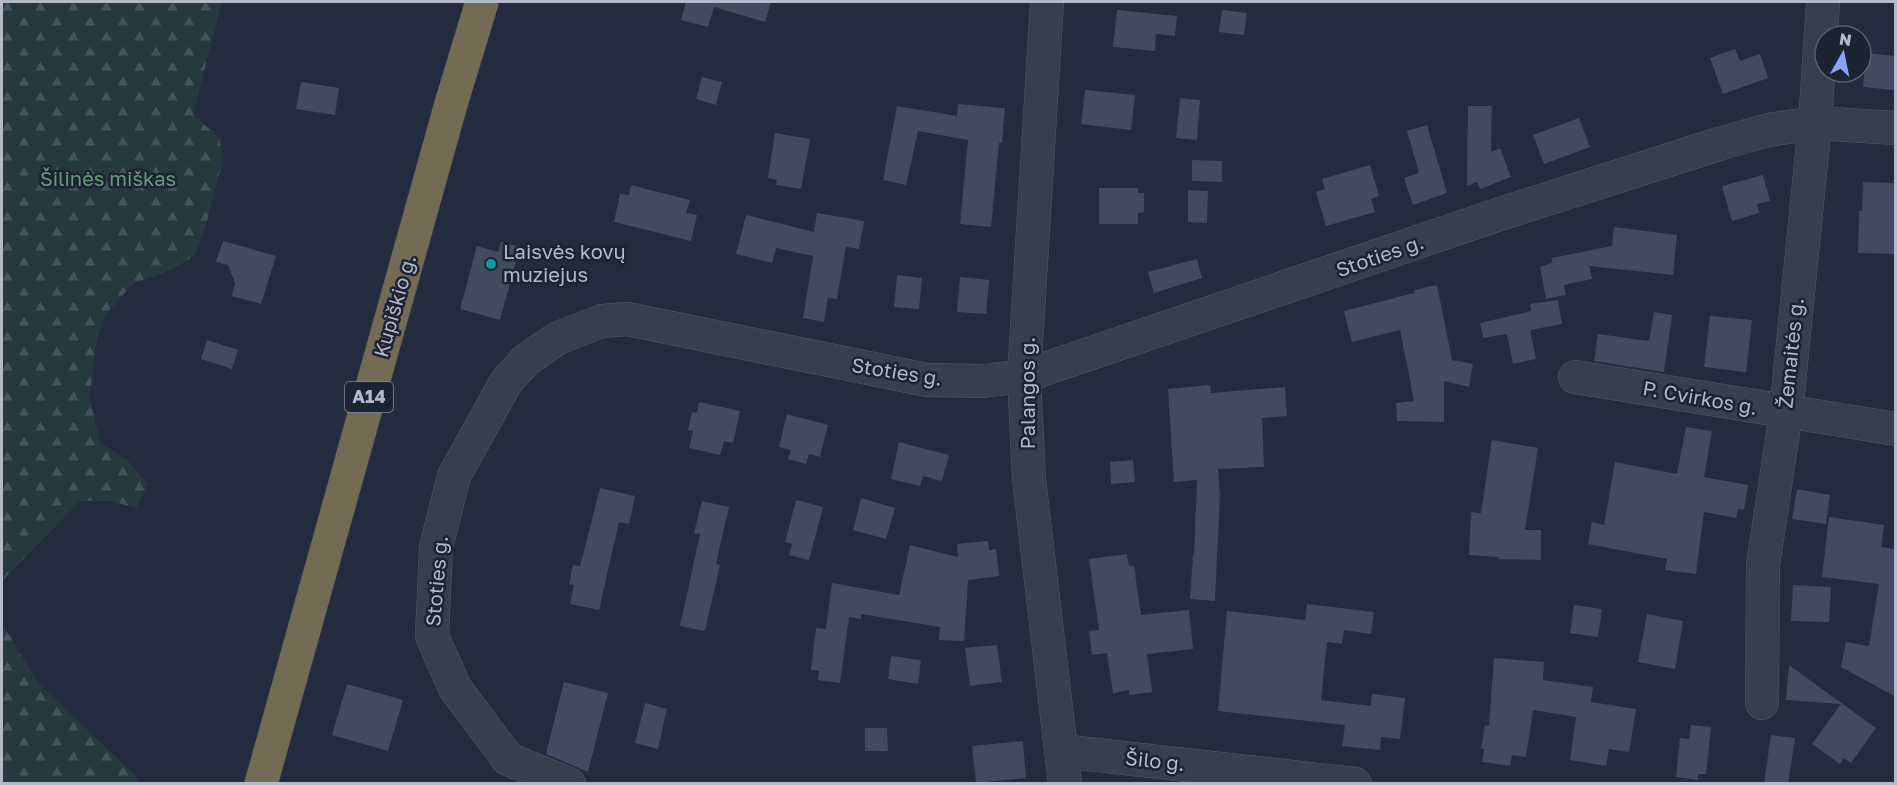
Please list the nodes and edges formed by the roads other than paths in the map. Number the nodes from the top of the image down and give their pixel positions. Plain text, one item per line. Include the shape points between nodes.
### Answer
1 (482, 2) edge
2 (1047, 2) edge
3 (1823, 2) edge
4 (1815, 123) junction
5 (1896, 128) edge
6 (1024, 376) junction
7 (1575, 377) dead end
8 (1786, 413) junction
9 (1896, 429) edge
10 (1762, 703) dead end
11 (1061, 751) junction
12 (261, 783) edge
13 (569, 783) edge
14 (1065, 783) edge
15 (1355, 783) edge

1 - 12 highway, Kupiškio g. / A14
2 - 6 street, Palangos g.
3 - 4 street, Žemaitės g.
4 - 5 street, Stoties g.
4 - 6 street, Stoties g. via 1768,130 1722,143 1500,214
4 - 8 street, Žemaitės g.
6 - 11 street, Palangos g. via 1029,479
6 - 13 street, Stoties g. via 983,381 927,380 627,319 602,321 558,338 526,360 506,382 454,476 436,547 432,636 455,688 508,759
7 - 8 street, P. Cvirkos g.
8 - 9 street, P. Cvirkos g.
8 - 10 street, Žemaitės g. via 1763,565
11 - 14 street, Palangos g.
11 - 15 street, Šilo g.

